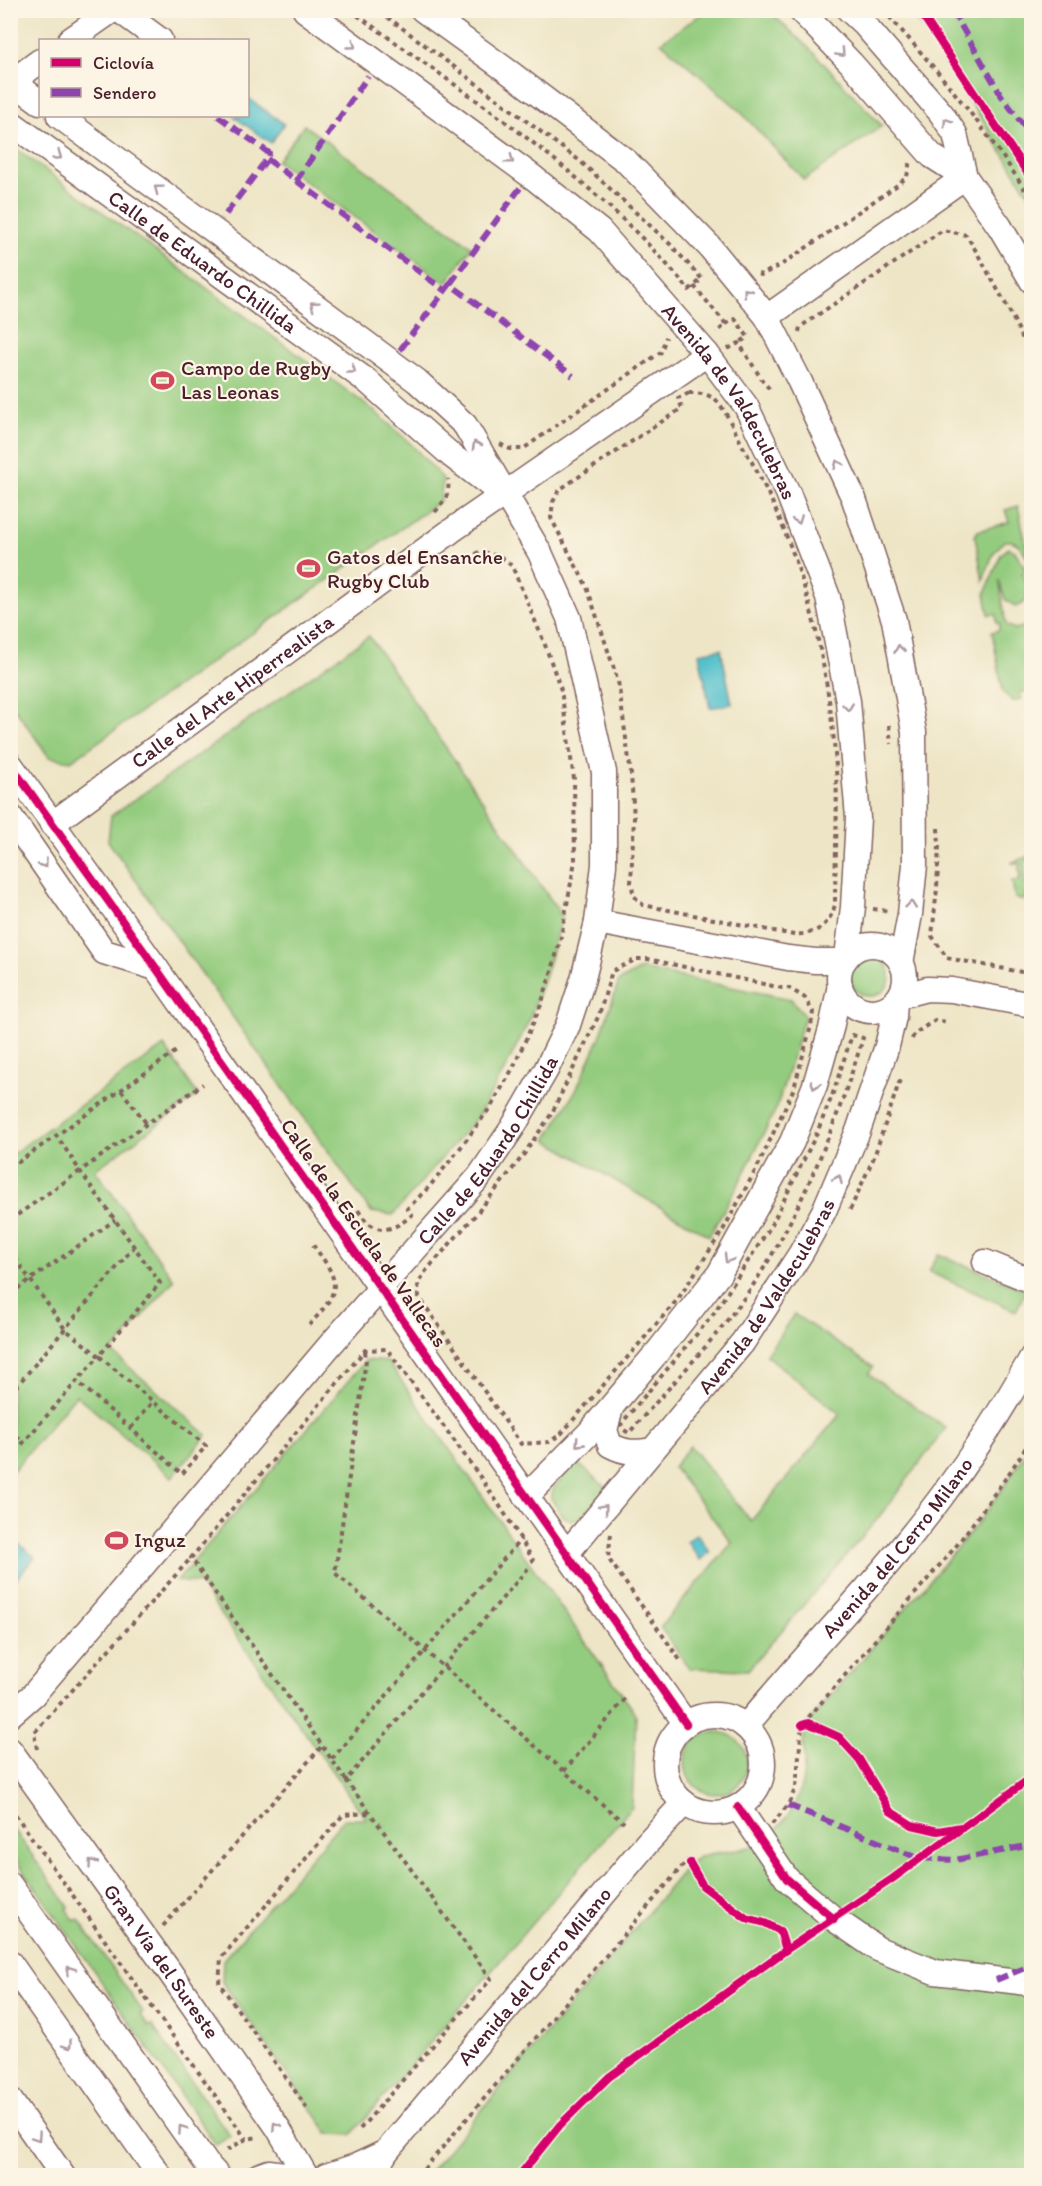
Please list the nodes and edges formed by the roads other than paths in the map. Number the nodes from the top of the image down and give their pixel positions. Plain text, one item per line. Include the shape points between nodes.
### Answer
1 (113, 10) edge
2 (119, 10) edge
3 (305, 10) edge
4 (423, 10) edge
5 (800, 10) edge
6 (849, 10) edge
7 (71, 39) edge
8 (159, 39) edge
9 (39, 63) edge
10 (11, 81) edge
11 (39, 101) edge
12 (60, 117) edge
13 (10, 122) edge
14 (965, 177) junction
15 (1032, 280) edge
16 (767, 317) junction
17 (706, 354) junction
18 (505, 496) junction
19 (10, 764) edge
20 (10, 816) edge
21 (52, 824) junction
22 (597, 922) junction
23 (902, 964) junction
24 (156, 968) junction
25 (843, 971) junction
26 (952, 990) junction
27 (897, 999) junction
28 (1032, 1005) edge
29 (984, 1262) dead end
30 (1032, 1281) edge
31 (380, 1288) junction
32 (1032, 1358) edge
33 (612, 1405) junction
34 (652, 1450) junction
35 (526, 1497) junction
36 (567, 1552) junction
37 (10, 1715) edge
38 (686, 1724) junction
39 (746, 1726) junction
40 (10, 1750) edge
41 (684, 1803) junction
42 (738, 1807) junction
43 (10, 1885) edge
44 (10, 1963) edge
45 (1032, 1982) edge
46 (10, 2100) edge
47 (386, 2152) junction
48 (63, 2175) edge
49 (160, 2175) edge
50 (218, 2175) edge
51 (258, 2175) edge
52 (300, 2175) edge
53 (306, 2175) edge
54 (326, 2175) edge
55 (372, 2175) edge

1 - 7 street
2 - 8 street
3 -> 17 street, Avenida de Valdeculebras via 600,231
16 -> 4 street via 709,246 626,161
5 -> 14 street via 932,156
14 -> 6 street via 955,134 941,113
9 - 10 street
10 - 11 street
18 -> 12 street, Calle de Eduardo Chillida via 465,425 417,381
13 -> 18 street, Calle de Eduardo Chillida via 367,381 452,456
14 - 15 street
14 - 16 street
23 -> 16 street via 915,865 914,732 894,620 854,499
17 - 18 street, Calle del Arte Hiperrealista
17 -> 25 street, Avenida de Valdeculebras via 746,406 788,493 828,597 848,701 858,818 853,907
18 - 21 street, Calle del Arte Hiperrealista
18 - 22 street, Calle de Eduardo Chillida via 540,553 570,618 604,772 604,865
19 - 21 street, Calle de la Escuela de Vallecas
20 -> 24 street via 104,952
21 - 24 street, Calle de la Escuela de Vallecas
22 - 25 street via 815,961
22 - 31 street, Calle de Eduardo Chillida via 568,1025 513,1127 479,1177
23 - 25 street via 894,953 874,945 860,947
23 - 26 street via 921,979
23 - 27 street via 905,981
24 - 31 street, Calle de la Escuela de Vallecas
25 - 27 street via 849,1001 864,1010 885,1008
25 -> 33 street, Avenida de Valdeculebras via 841,1032 792,1142 724,1264
26 - 27 street via 927,989
26 - 28 street
34 -> 27 street, Avenida de Valdeculebras via 743,1342 824,1211 870,1100
29 - 30 street
31 - 35 street, Calle de la Escuela de Vallecas
31 - 37 street, Calle de Eduardo Chillida via 33,1695
32 - 39 street, Avenida del Cerro Milano via 942,1497
33 - 34 street via 604,1430 610,1445 636,1453
33 -> 35 street
36 -> 34 street, Avenida de Valdeculebras
35 - 36 street, Calle de la Escuela de Vallecas
36 - 38 street, Calle de la Escuela de Vallecas
38 - 39 street via 716,1715
38 - 41 street via 675,1734 665,1763 673,1792
39 - 42 street via 762,1753 763,1769 759,1784
53 -> 40 street, Gran Vía del Sureste via 167,1968
41 - 42 street via 710,1813
41 - 47 street, Avenida del Cerro Milano
42 - 45 street via 787,1879 834,1919 878,1949 935,1972
50 -> 43 street
44 -> 49 street
46 -> 48 street
47 - 54 street, Avenida del Cerro Milano
47 - 55 street, Avenida del Cerro Milano
51 - 52 street

